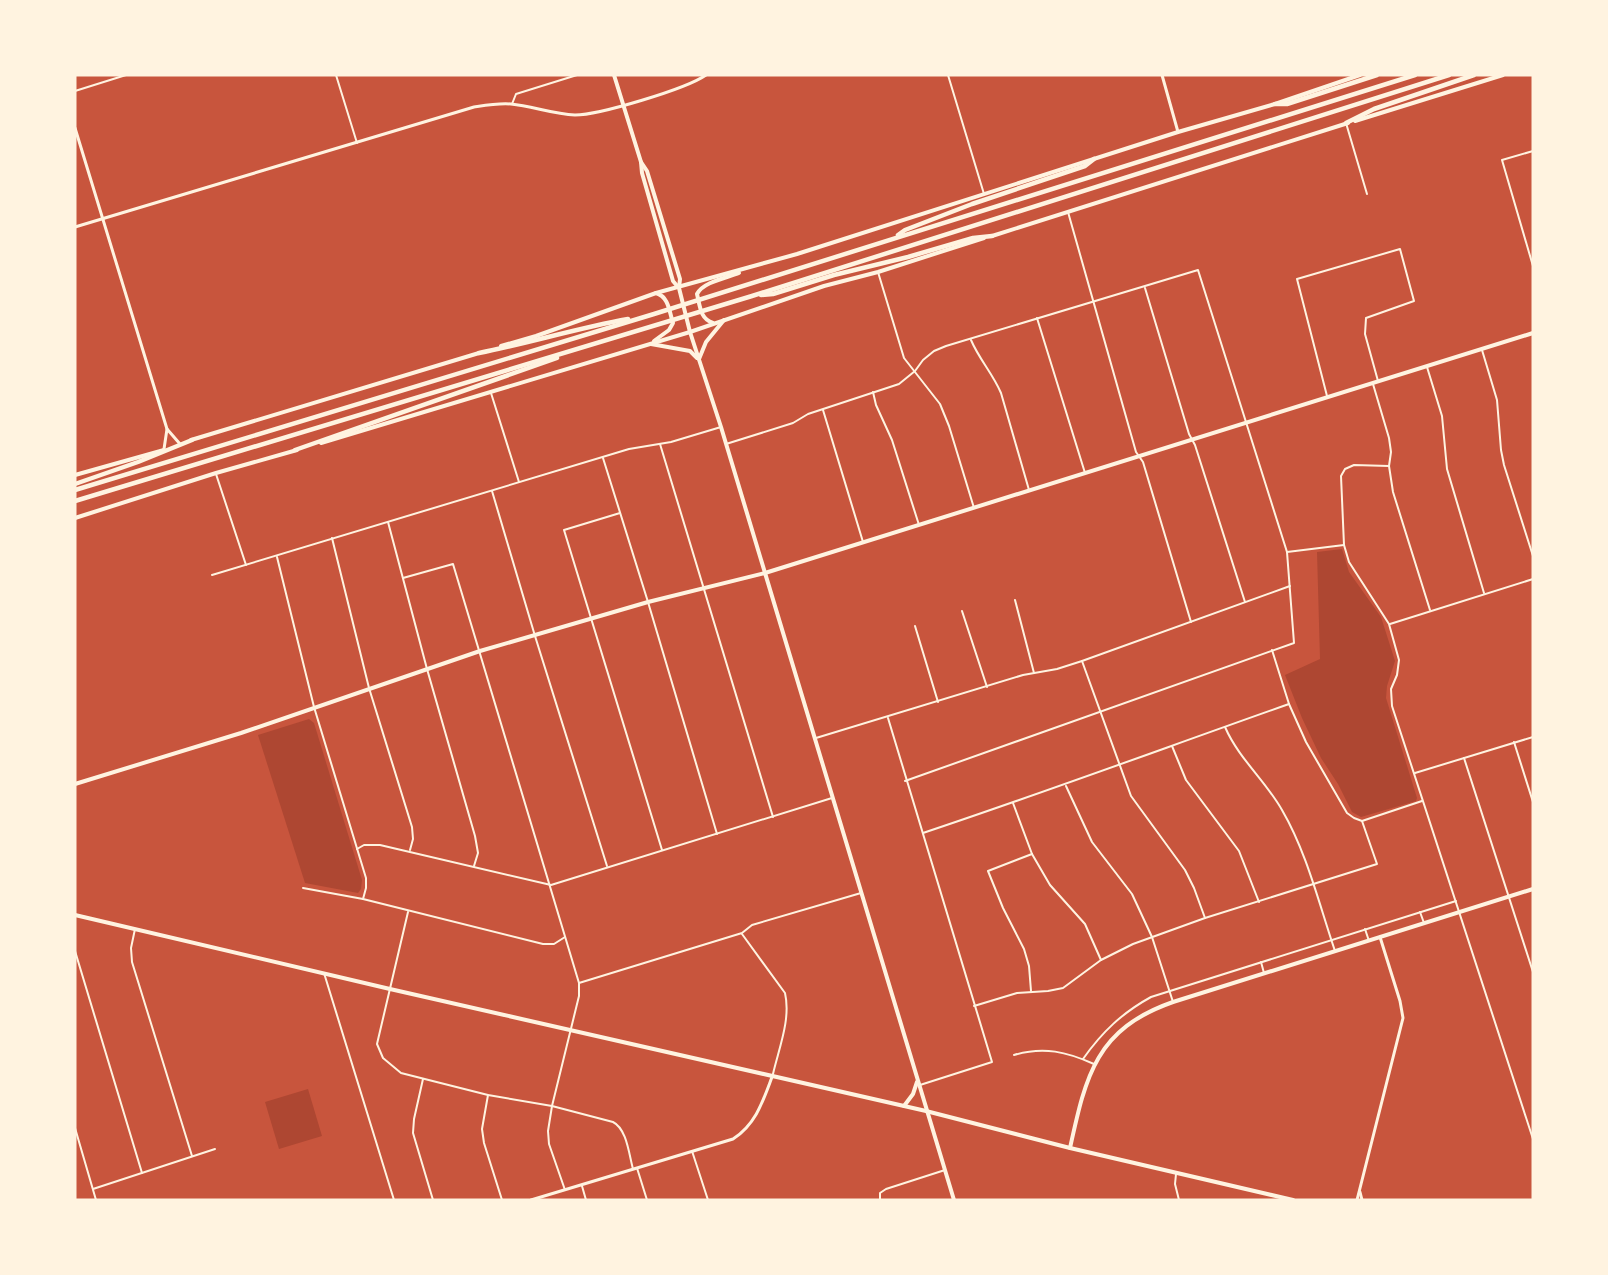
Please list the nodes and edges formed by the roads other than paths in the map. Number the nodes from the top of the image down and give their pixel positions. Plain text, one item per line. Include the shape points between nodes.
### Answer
1 (126, 75) edge
2 (336, 75) edge
3 (577, 75) edge
4 (614, 75) edge
5 (706, 75) edge
6 (948, 75) edge
7 (1162, 75) edge
8 (1360, 75) edge
9 (1377, 75) edge
10 (1414, 75) edge
11 (1449, 75) edge
12 (1474, 75) edge
13 (1503, 75) edge
14 (75, 91) edge
15 (513, 104) junction
16 (1275, 104) junction
17 (624, 105) junction
18 (1346, 123) junction
19 (75, 128) edge
20 (1178, 132) junction
21 (357, 143) junction
22 (1533, 151) edge
23 (1094, 159) junction
24 (984, 194) junction
25 (1367, 194) dead end
26 (1068, 212) junction
27 (103, 219) junction
28 (75, 227) edge
29 (992, 236) junction
30 (894, 238) junction
31 (756, 266) junction
32 (1533, 266) edge
33 (878, 273) junction
34 (1144, 287) junction
35 (679, 288) junction
36 (656, 292) junction
37 (752, 296) junction
38 (1092, 303) junction
39 (653, 314) junction
40 (1037, 318) junction
41 (724, 320) junction
42 (713, 323) junction
43 (690, 332) junction
44 (1533, 333) edge
45 (616, 337) junction
46 (971, 339) junction
47 (651, 343) junction
48 (1481, 349) junction
49 (479, 353) junction
50 (699, 360) junction
51 (1426, 366) junction
52 (915, 371) junction
53 (1378, 381) junction
54 (1372, 383) junction
55 (490, 391) junction
56 (873, 392) junction
57 (1327, 397) junction
58 (823, 409) junction
59 (1245, 423) junction
60 (722, 427) junction
61 (167, 429) junction
62 (192, 440) junction
63 (1192, 440) junction
64 (660, 443) junction
65 (180, 444) junction
66 (726, 444) junction
67 (164, 449) junction
68 (295, 450) junction
69 (1139, 456) junction
70 (602, 458) junction
71 (1389, 466) junction
72 (216, 473) junction
73 (1085, 473) junction
74 (75, 475) edge
75 (519, 482) junction
76 (75, 484) edge
77 (75, 489) edge
78 (492, 490) junction
79 (1029, 490) junction
80 (75, 501) edge
81 (974, 508) junction
82 (620, 513) junction
83 (75, 518) edge
84 (388, 522) junction
85 (919, 525) junction
86 (332, 538) junction
87 (863, 542) junction
88 (1344, 545) junction
89 (1287, 552) junction
90 (277, 556) junction
91 (1533, 556) edge
92 (246, 566) junction
93 (765, 573) junction
94 (212, 575) dead end
95 (403, 578) junction
96 (1533, 579) edge
97 (1290, 586) junction
98 (705, 589) junction
99 (1484, 593) junction
100 (1015, 600) dead end
101 (648, 602) junction
102 (1245, 602) junction
103 (1430, 610) junction
104 (962, 611) dead end
105 (591, 618) junction
106 (1191, 622) junction
107 (1389, 624) junction
108 (915, 626) dead end
109 (535, 636) junction
110 (1272, 650) junction
111 (480, 651) junction
112 (1082, 661) junction
113 (427, 669) junction
114 (1034, 673) junction
115 (987, 687) junction
116 (369, 688) junction
117 (938, 702) junction
118 (1289, 704) junction
119 (314, 707) junction
120 (1101, 710) junction
121 (888, 718) junction
122 (1225, 727) junction
123 (1533, 737) edge
124 (815, 739) junction
125 (1514, 742) junction
126 (1172, 746) junction
127 (1464, 758) junction
128 (1119, 764) junction
129 (1414, 774) junction
130 (905, 781) junction
131 (75, 784) edge
132 (1065, 785) junction
133 (832, 798) junction
134 (1422, 801) junction
135 (1533, 802) edge
136 (1013, 803) junction
137 (773, 817) junction
138 (1362, 821) junction
139 (923, 833) junction
140 (717, 834) junction
141 (357, 849) junction
142 (410, 850) junction
143 (662, 850) junction
144 (1032, 854) junction
145 (474, 866) junction
146 (607, 866) junction
147 (550, 885) junction
148 (1313, 885) junction
149 (303, 888) dead end
150 (1533, 889) edge
151 (861, 892) junction
152 (1508, 896) junction
153 (363, 899) junction
154 (1456, 901) junction
155 (1259, 902) junction
156 (408, 912) junction
157 (1420, 912) junction
158 (1461, 912) junction
159 (75, 915) edge
160 (1205, 918) junction
161 (1424, 924) junction
162 (135, 928) junction
163 (1365, 930) junction
164 (742, 933) junction
165 (565, 937) junction
166 (1152, 937) junction
167 (1380, 937) junction
168 (1331, 940) junction
169 (1369, 940) junction
170 (75, 951) edge
171 (1335, 951) junction
172 (1101, 960) junction
173 (1261, 962) junction
174 (1533, 972) edge
175 (324, 973) junction
176 (1264, 973) junction
177 (579, 983) junction
178 (390, 989) junction
179 (1031, 991) junction
180 (1170, 991) junction
181 (1173, 1002) junction
182 (974, 1006) junction
183 (570, 1030) junction
184 (1014, 1055) dead end
185 (1083, 1059) junction
186 (1094, 1064) junction
187 (772, 1077) junction
188 (423, 1079) junction
189 (918, 1084) junction
190 (488, 1095) junction
191 (552, 1106) junction
192 (904, 1106) junction
193 (926, 1111) junction
194 (75, 1128) edge
195 (1533, 1139) edge
196 (1070, 1148) junction
197 (215, 1149) dead end
198 (692, 1151) junction
199 (192, 1156) junction
200 (635, 1168) junction
201 (945, 1170) junction
202 (142, 1173) junction
203 (1176, 1173) junction
204 (581, 1185) junction
205 (93, 1189) junction
206 (565, 1190) junction
207 (1360, 1190) junction
208 (96, 1200) edge
209 (394, 1200) edge
210 (434, 1200) edge
211 (502, 1200) edge
212 (531, 1200) edge
213 (586, 1200) edge
214 (647, 1200) edge
215 (708, 1200) edge
216 (880, 1200) edge
217 (954, 1200) edge
218 (1179, 1200) edge
219 (1293, 1200) edge
220 (1357, 1200) edge
221 (1362, 1200) edge

1 - 14 street
2 - 21 street
3 - 15 street via 516,94
4 - 17 main road
5 - 17 street
6 - 24 street
7 - 20 street
8 - 16 main road
9 - 16 highway via 1287,104
10 - 30 highway
11 - 37 highway
12 - 18 highway via 1374,109
13 - 18 main road
15 - 17 street via 574,115
15 - 21 street via 474,107
16 - 20 main road
17 - 35 main road via 673,281
18 - 25 street
18 - 26 main road
19 - 27 street
20 - 23 main road
21 - 27 street
22 - 32 street via 1502,160
23 - 24 main road
23 - 30 highway via 1085,166 944,214
24 - 31 main road
26 - 29 main road
26 - 38 street
27 - 28 street
27 - 61 street
29 - 33 main road
29 - 37 highway via 773,294
30 - 39 highway
31 - 35 main road
31 - 42 main road via 698,290 702,316
33 - 41 main road via 824,286
33 - 52 street via 904,358
34 - 38 street
34 - 59 street via 1198,270
34 - 63 street
35 - 36 main road
35 - 43 main road
36 - 47 main road via 666,301 673,323
36 - 49 main road
37 - 45 highway
38 - 40 street
38 - 69 street
39 - 49 highway
39 - 77 highway
40 - 46 street
40 - 73 street
41 - 42 main road
41 - 50 main road via 706,342
42 - 43 main road
43 - 47 main road
43 - 50 main road
44 - 48 main road
45 - 68 highway
45 - 80 highway
46 - 52 street via 934,351
46 - 79 street via 996,381
47 - 50 main road via 690,351
47 - 55 main road
48 - 51 main road
48 - 91 street via 1497,400 1503,458
49 - 62 main road
50 - 60 main road
51 - 53 main road
51 - 99 street via 1442,416 1447,469
52 - 56 street via 898,384
52 - 81 street via 940,404
53 - 54 main road
53 - 57 street via 1365,334 1366,318 1414,301 1400,249 1298,279
54 - 57 main road
54 - 71 street via 1389,438
55 - 68 main road
55 - 75 street
56 - 58 street
56 - 85 street
57 - 59 main road
58 - 66 street
58 - 87 street
59 - 63 main road
59 - 89 street
60 - 64 street
60 - 66 main road
61 - 65 street
61 - 67 street
62 - 65 main road
62 - 76 highway
63 - 69 main road
63 - 102 street
64 - 70 street
64 - 98 street
65 - 67 main road
66 - 93 main road
67 - 74 main road
68 - 72 main road
69 - 73 main road
69 - 106 street
70 - 75 street
70 - 82 street
71 - 88 street via 1354,465 1345,469 1341,477
71 - 103 street via 1393,492
72 - 83 main road
72 - 92 street
73 - 79 main road
75 - 78 street
78 - 84 street
78 - 109 street
79 - 81 main road
81 - 85 main road
82 - 101 street
82 - 105 street via 564,530
84 - 86 street
84 - 95 street
85 - 87 main road
86 - 90 street
86 - 116 street
87 - 93 main road
88 - 89 street
88 - 107 street via 1349,562
89 - 97 street
90 - 92 street
90 - 119 street
92 - 94 street
93 - 98 main road
93 - 124 main road
95 - 111 street via 453,564
95 - 113 street
96 - 99 street
97 - 102 street
97 - 110 street via 1294,642
98 - 101 main road
98 - 137 street
99 - 103 street
100 - 114 street
101 - 105 main road
101 - 140 street
102 - 106 street
103 - 107 street
104 - 115 street
105 - 109 main road
105 - 143 street
106 - 112 street
107 - 129 street via 1399,660 1391,689 1392,706
108 - 117 street
109 - 111 main road
109 - 146 street
110 - 118 street
110 - 120 street
111 - 113 main road
111 - 147 street
112 - 114 street
112 - 120 street
113 - 116 main road
113 - 145 street via 475,836 478,853
114 - 115 street
115 - 117 street
116 - 119 main road
116 - 142 street via 412,827
117 - 121 street
118 - 122 street
118 - 138 street via 1347,813
119 - 131 main road
119 - 141 street
120 - 128 street
120 - 130 street
121 - 124 street
121 - 130 street
122 - 126 street
122 - 148 street via 1233,745 1281,807 1298,840
123 - 125 street
124 - 133 main road
125 - 127 street
125 - 135 street
126 - 128 street
126 - 155 street via 1186,780 1239,851
127 - 129 street
127 - 152 street
128 - 132 street
128 - 160 street via 1136,803 1185,870
129 - 134 street
130 - 139 street
132 - 136 street
132 - 166 street via 1092,842 1132,894
133 - 137 street
133 - 151 main road
134 - 138 street
134 - 154 street
136 - 139 street
136 - 144 street
137 - 140 street
138 - 148 street via 1377,864
139 - 182 street
140 - 143 street
141 - 142 street via 372,844
141 - 153 street via 366,878
142 - 145 street
143 - 146 street
144 - 172 street via 1050,885 1085,924
144 - 179 street via 988,871 1024,949
145 - 147 street
146 - 147 street
147 - 165 street
148 - 155 street
148 - 168 street
149 - 153 street
150 - 152 main road
151 - 164 street via 752,925
151 - 189 main road
152 - 158 main road
152 - 174 street
153 - 156 street
154 - 157 street
154 - 158 street
155 - 160 street
156 - 165 street via 543,944 554,944
156 - 178 street
157 - 161 street
157 - 163 street
158 - 161 main road
158 - 195 street
159 - 162 main road
160 - 166 street
161 - 167 main road
162 - 175 main road
162 - 199 street via 132,962
163 - 168 street
163 - 169 street
164 - 177 street
164 - 187 street via 787,1003
165 - 177 street
166 - 172 street
166 - 180 street
167 - 169 main road
167 - 207 street via 1403,1018
168 - 171 street
168 - 173 street
169 - 171 main road
170 - 202 street
171 - 176 main road
172 - 179 street via 1063,988
173 - 176 street
173 - 180 street
175 - 178 main road
175 - 209 street
176 - 181 main road
177 - 183 street
178 - 183 main road
178 - 188 street via 377,1044 390,1066
179 - 182 street
180 - 181 street
180 - 185 street via 1151,997 1121,1016
181 - 186 main road via 1124,1028
182 - 189 street via 992,1062
183 - 187 main road
183 - 191 street
184 - 185 street via 1053,1050
185 - 186 street
186 - 196 main road
187 - 192 main road
187 - 198 street via 761,1108 742,1133
188 - 190 street
188 - 210 street via 413,1133
189 - 192 main road
189 - 193 main road
190 - 191 street
190 - 211 street via 482,1129
191 - 200 street via 619,1125
191 - 206 street via 549,1144
192 - 193 main road
193 - 196 main road
193 - 201 main road
194 - 205 street
196 - 203 main road
197 - 199 street
198 - 200 street
198 - 215 street
199 - 202 street
200 - 204 street
200 - 214 street
201 - 216 street via 886,1189 880,1193
201 - 217 main road
202 - 205 street
203 - 218 street via 1174,1184
203 - 219 main road
204 - 206 street
204 - 213 street
205 - 208 street
206 - 212 street
207 - 220 street
207 - 221 street

